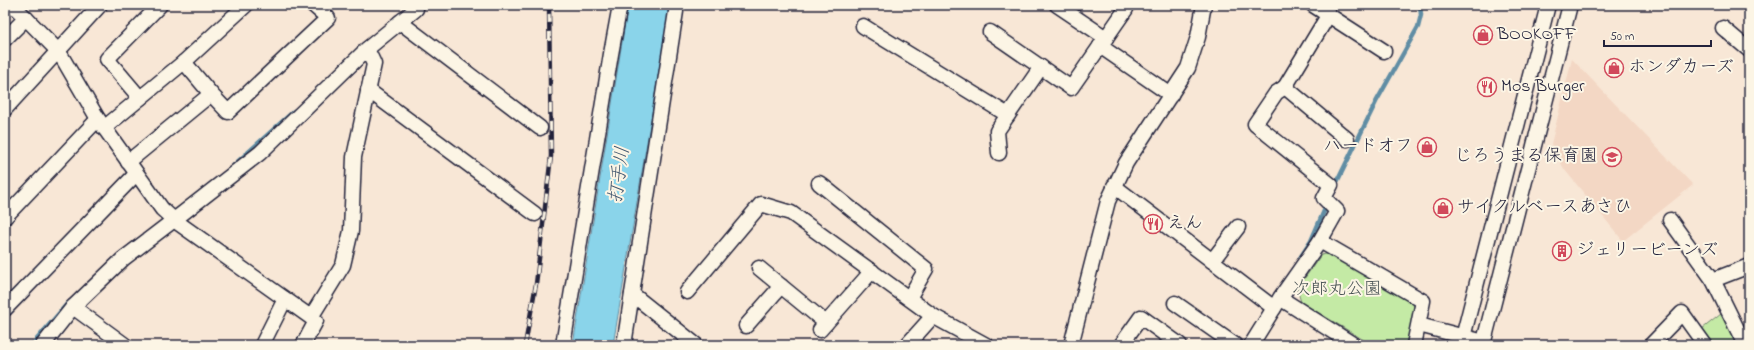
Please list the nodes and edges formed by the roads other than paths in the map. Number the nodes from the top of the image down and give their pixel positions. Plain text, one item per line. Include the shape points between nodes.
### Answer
1 (13, 5) edge
2 (100, 5) edge
3 (160, 5) edge
4 (246, 5) edge
5 (313, 5) edge
6 (620, 5) edge
7 (677, 5) edge
8 (1057, 5) edge
9 (1204, 5) edge
10 (1313, 5) edge
11 (1548, 5) edge
12 (1570, 5) edge
13 (416, 6) edge
14 (1126, 9) dead end
15 (1329, 14) junction
16 (26, 18) junction
17 (400, 22) junction
18 (863, 26) dead end
19 (1723, 28) dead end
20 (990, 32) dead end
21 (5, 39) edge
22 (1103, 42) junction
23 (367, 49) junction
24 (1749, 50) edge
25 (1384, 51) dead end
26 (59, 52) junction
27 (184, 62) junction
28 (1041, 67) junction
29 (1285, 87) junction
30 (368, 90) junction
31 (212, 94) junction
32 (1171, 95) junction
33 (140, 98) junction
34 (5, 110) edge
35 (1008, 115) junction
36 (101, 124) junction
37 (540, 128) dead end
38 (1347, 138) dead end
39 (1000, 153) dead end
40 (132, 168) junction
41 (819, 183) dead end
42 (1114, 186) junction
43 (535, 214) dead end
44 (5, 218) edge
45 (174, 220) junction
46 (1670, 220) dead end
47 (1238, 227) dead end
48 (1320, 241) junction
49 (1212, 261) junction
50 (1749, 266) edge
51 (759, 268) dead end
52 (872, 271) junction
53 (1713, 280) junction
54 (781, 286) junction
55 (687, 292) dead end
56 (632, 294) junction
57 (909, 298) junction
58 (285, 299) junction
59 (1175, 303) dead end
60 (1273, 304) junction
61 (6, 306) edge
62 (72, 307) junction
63 (933, 316) junction
64 (311, 317) junction
65 (1419, 325) junction
66 (746, 326) dead end
67 (1462, 341) edge
68 (1483, 344) edge
69 (43, 345) edge
70 (125, 345) edge
71 (262, 345) edge
72 (303, 345) edge
73 (563, 345) edge
74 (624, 345) edge
75 (696, 345) edge
76 (907, 345) edge
77 (986, 345) edge
78 (1071, 345) edge
79 (1121, 345) edge
80 (1180, 345) edge
81 (1235, 345) edge
82 (1251, 345) edge
83 (1354, 345) edge
84 (1414, 345) edge
85 (1651, 345) edge
86 (1705, 345) edge
87 (1745, 345) edge

1 - 16 street
2 - 26 street
3 - 33 street via 107,59
4 - 27 street
5 - 31 street via 328,18 228,112
6 - 73 street
7 - 56 street
8 - 22 street
9 - 32 street via 1198,37 1188,68
10 - 15 street
11 - 67 street
12 - 68 street
13 - 17 street
14 - 22 street
15 - 25 street
15 - 29 street
16 - 21 street
16 - 26 street
17 - 23 street
17 - 37 street
18 - 35 street
19 - 24 street
20 - 28 street
22 - 28 street via 1071,88
22 - 32 street
23 - 30 street via 374,64
23 - 45 street via 260,153
26 - 34 street
26 - 36 street
27 - 31 street
27 - 33 street
28 - 35 street
29 - 38 street
29 - 48 street via 1276,93 1255,124 1331,185 1324,198 1337,211
30 - 43 street
30 - 64 street via 354,157 351,231 343,265
31 - 40 street
32 - 42 street via 1126,163
33 - 36 street
35 - 39 street via 997,131
36 - 40 street
36 - 44 street
40 - 45 street via 162,209
40 - 61 street
41 - 57 street via 926,269
42 - 49 street
42 - 78 street
45 - 58 street
45 - 62 street via 123,260
46 - 53 street
47 - 49 street
48 - 60 street
48 - 65 street via 1423,301
49 - 60 street
50 - 53 street
51 - 54 street
52 - 54 street via 823,327
52 - 55 street via 791,213 761,204
52 - 57 street
53 - 87 street
54 - 66 street
56 - 74 street
56 - 75 street
57 - 63 street
58 - 64 street
58 - 71 street
59 - 81 street
60 - 82 street
60 - 83 street
62 - 69 street
62 - 70 street
63 - 76 street
63 - 77 street
64 - 72 street via 316,321
65 - 67 street
65 - 84 street
67 - 68 street
79 - 80 street via 1141,317
85 - 86 street via 1682,313

